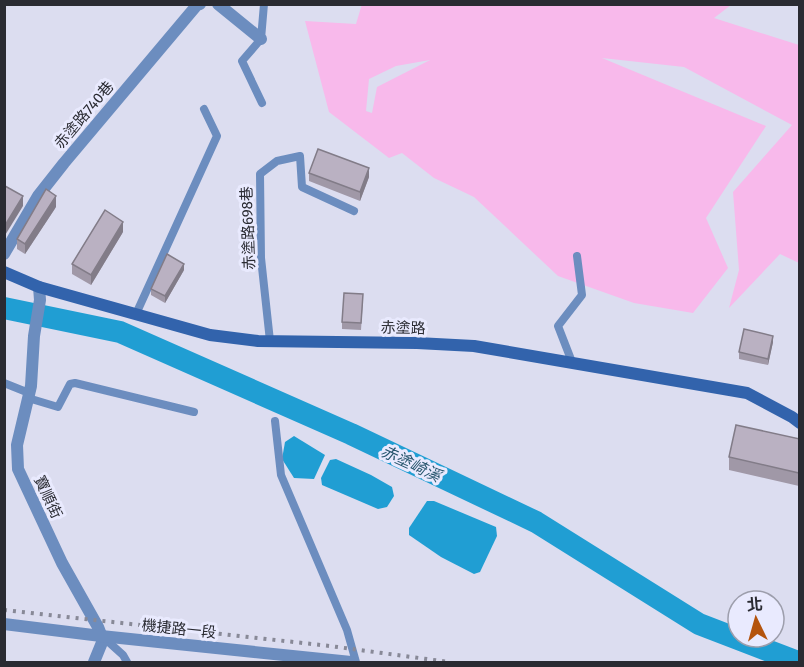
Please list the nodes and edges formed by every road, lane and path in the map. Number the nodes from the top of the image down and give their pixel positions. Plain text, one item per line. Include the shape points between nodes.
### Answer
1 (200, 4) edge
2 (218, 4) edge
3 (264, 4) edge
4 (261, 39) junction
5 (262, 104) dead end
6 (204, 109) dead end
7 (354, 211) dead end
8 (4, 254) edge
9 (577, 256) dead end
10 (4, 272) edge
11 (39, 287) junction
12 (136, 314) junction
13 (270, 341) junction
14 (572, 362) junction
15 (4, 383) edge
16 (29, 396) junction
17 (194, 412) dead end
18 (275, 421) dead end
19 (800, 423) edge
20 (4, 624) edge
21 (101, 636) junction
22 (94, 663) edge
23 (127, 663) edge
24 (351, 663) edge
25 (356, 663) edge

1 - 8 street, 赤塗路740巷 via 38,196
2 - 4 street
3 - 4 lane
4 - 5 lane via 242,61
6 - 12 lane via 217,136
7 - 13 lane, 赤塗路698巷 via 302,187 300,156 277,161 260,174 261,258
9 - 14 lane via 582,295 558,326
10 - 11 street, 赤塗路
11 - 12 street, 赤塗路
11 - 16 street, 寶順街
12 - 13 street, 赤塗路 via 210,335
13 - 14 street, 赤塗路 via 474,346
14 - 19 street, 赤塗路 via 747,393
15 - 16 lane
16 - 17 lane via 58,407 69,384 75,383
16 - 21 street, 寶順街 via 17,445 18,469
18 - 25 lane via 281,476 346,630
20 - 21 street, 機捷路一段
21 - 22 street
21 - 23 lane
21 - 24 street, 機捷路一段

